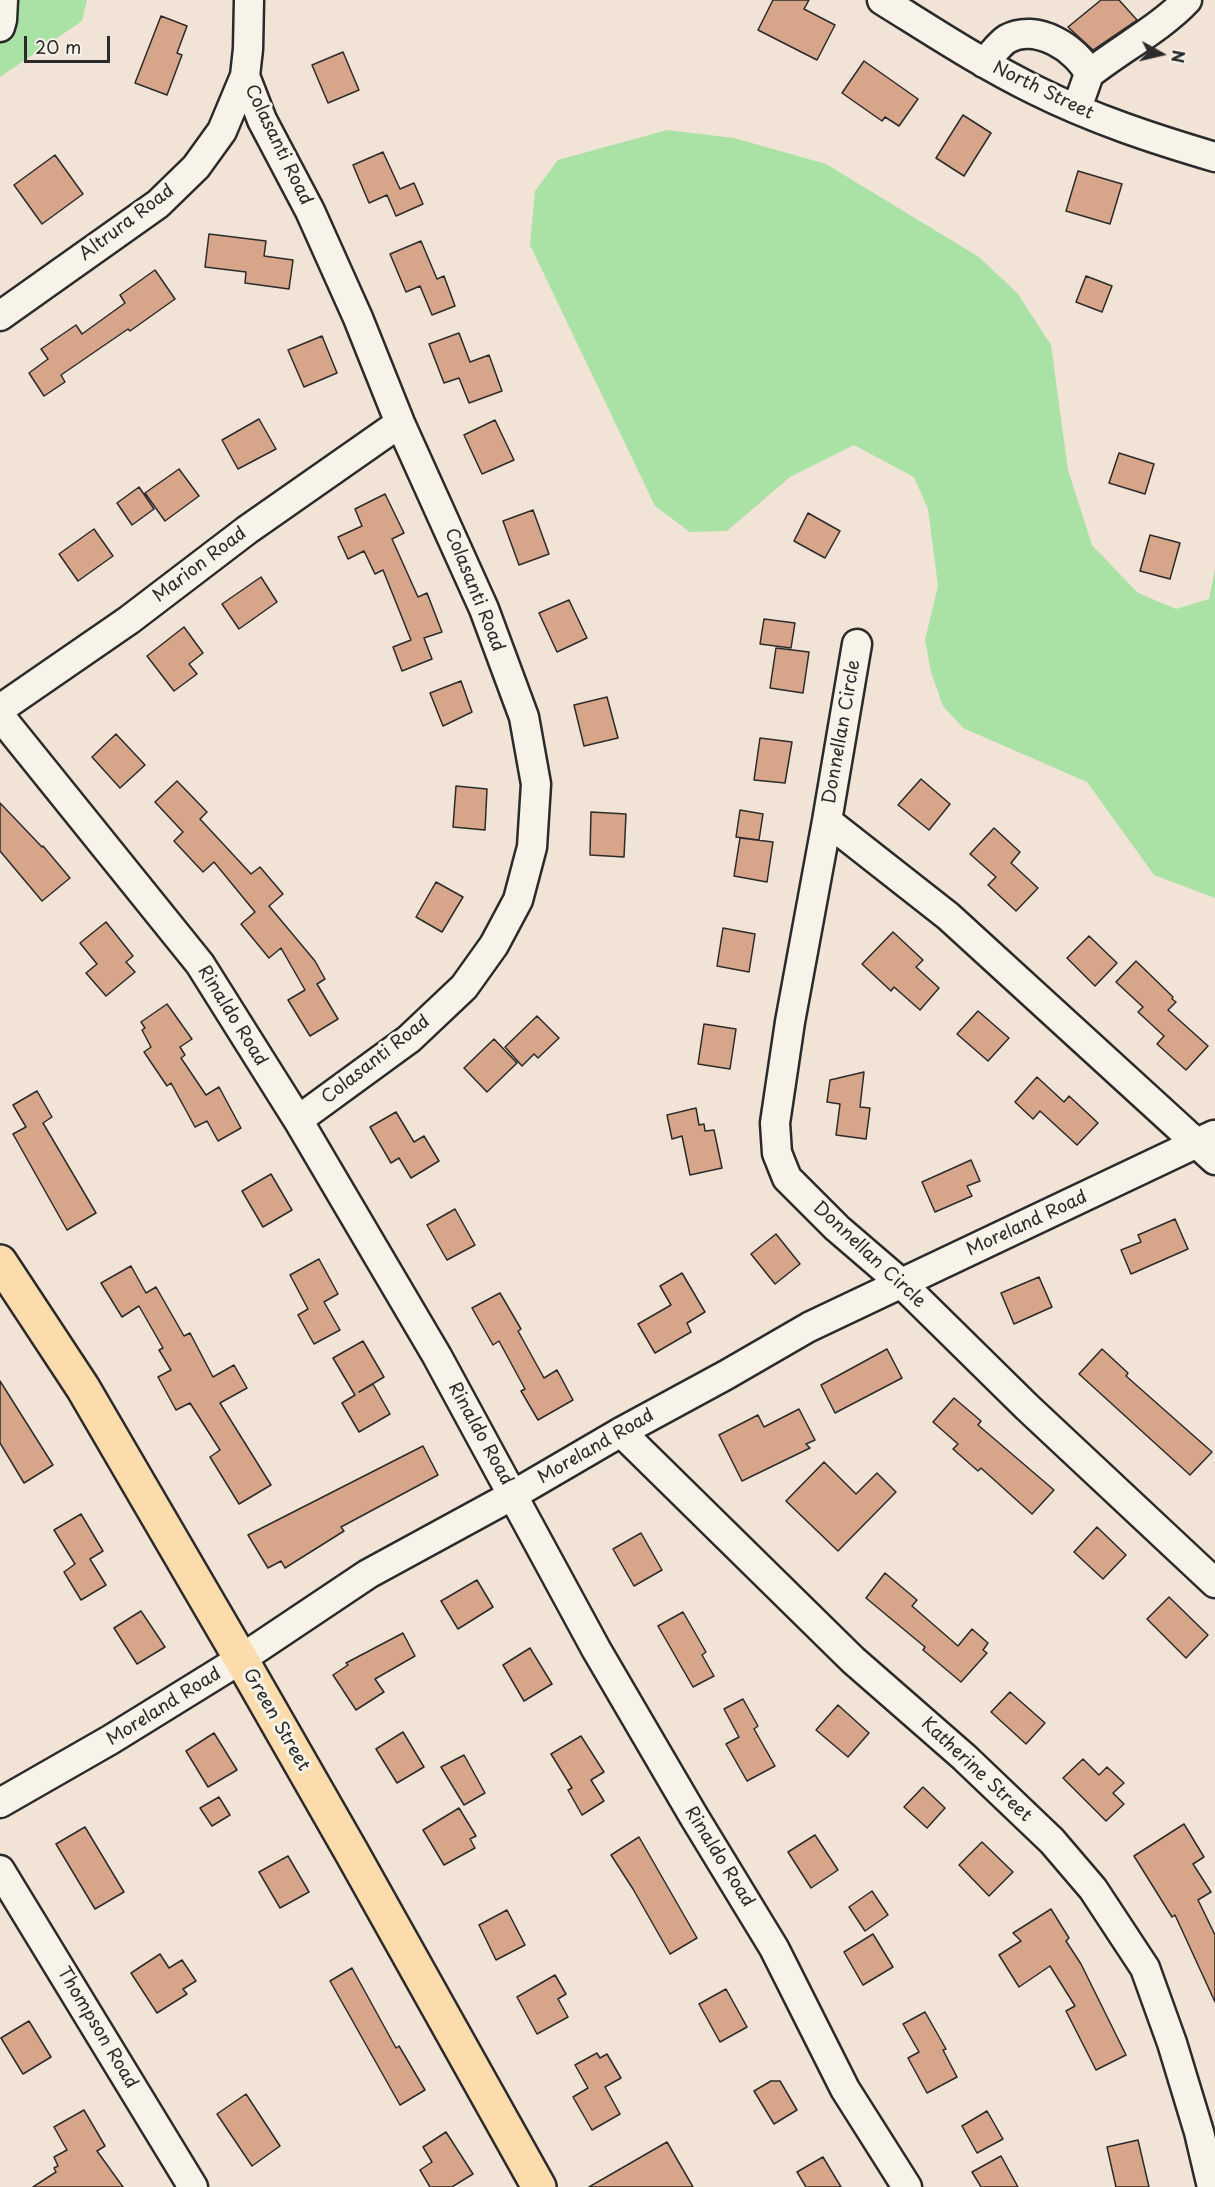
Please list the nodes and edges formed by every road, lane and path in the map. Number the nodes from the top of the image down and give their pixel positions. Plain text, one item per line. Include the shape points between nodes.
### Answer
1 (3, 0) edge
2 (249, 0) edge
3 (882, 0) edge
4 (1187, 0) edge
5 (0, 27) edge
6 (984, 63) junction
7 (1089, 74) junction
8 (245, 76) junction
9 (1077, 108) junction
10 (1215, 157) edge
11 (0, 316) edge
12 (400, 423) junction
13 (857, 644) dead end
14 (0, 709) edge
15 (0, 716) edge
16 (827, 821) junction
17 (297, 1120) junction
18 (1209, 1146) edge
19 (0, 1262) edge
20 (901, 1283) junction
21 (621, 1432) junction
22 (513, 1495) junction
23 (1215, 1583) edge
24 (241, 1659) junction
25 (0, 1803) edge
26 (0, 1870) edge
27 (193, 2187) edge
28 (539, 2187) edge
29 (907, 2187) edge
30 (1212, 2187) edge

1 - 5 street
2 - 8 street, Colasanti Road
3 - 6 street, North Street
4 - 7 street via 1177,12
6 - 7 street via 1006,39 1032,34 1049,38 1071,51
6 - 9 street, North Street
7 - 9 street
8 - 11 street, Altrura Road via 222,131 196,167 166,197
8 - 12 street, Colasanti Road via 262,120 310,212 358,318
9 - 10 street, North Street via 1160,141
12 - 14 street, Marion Road
12 - 17 street, Colasanti Road via 484,609 524,717 537,784 532,847 518,900 465,987 409,1040
13 - 16 street, Donnellan Circle
15 - 17 street, Rinaldo Road via 200,964
16 - 18 street, Donnellan Circle via 948,916
16 - 20 street, Donnellan Circle via 790,1022 776,1123 777,1153 787,1178
17 - 22 street, Rinaldo Road
18 - 20 street, Moreland Road
19 - 24 main road, Green Street via 83,1388
20 - 21 street, Moreland Road via 809,1327
20 - 23 street, Donnellan Circle
21 - 22 street, Moreland Road
21 - 30 street, Katherine Street via 853,1660 1052,1841 1094,1889 1145,1968 1172,2043
22 - 24 street, Moreland Road via 368,1574
22 - 29 street, Rinaldo Road via 596,1649 774,1947 845,2089
24 - 25 street, Moreland Road
24 - 28 main road, Green Street
26 - 27 street, Thompson Road

